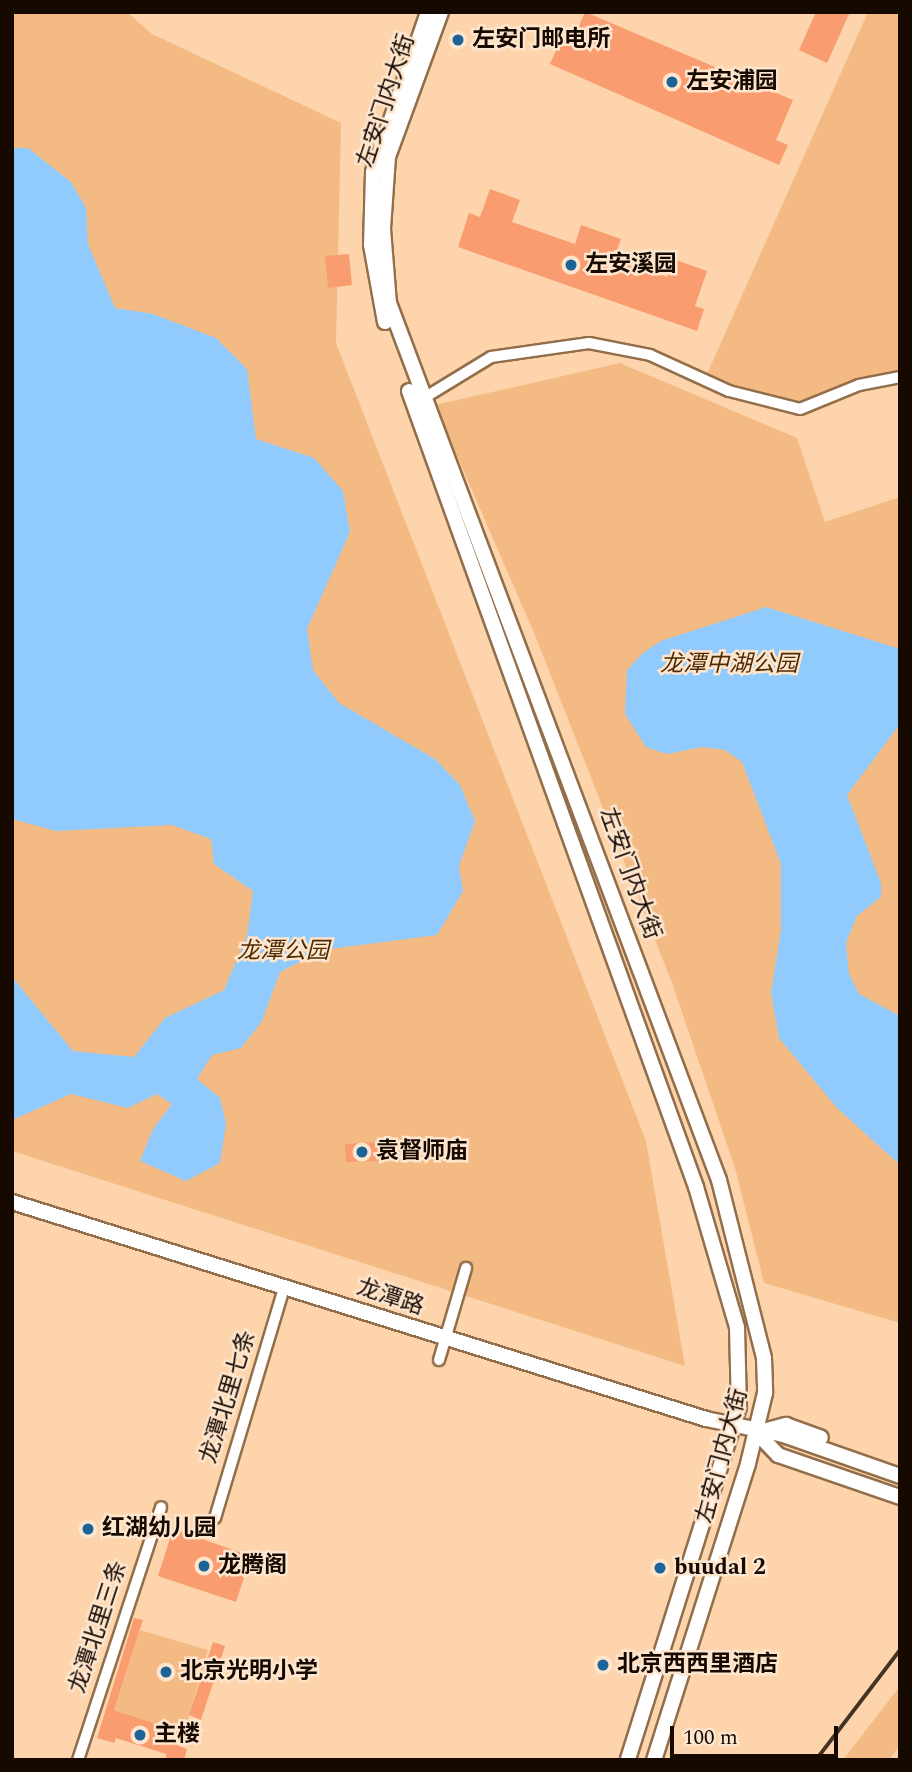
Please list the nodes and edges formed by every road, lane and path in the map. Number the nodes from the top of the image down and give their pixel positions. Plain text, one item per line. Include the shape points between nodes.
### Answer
1 (428, 12) edge
2 (441, 12) edge
3 (900, 377) edge
4 (417, 401) junction
5 (12, 1202) edge
6 (466, 1268) dead end
7 (284, 1288) junction
8 (445, 1339) junction
9 (439, 1360) dead end
10 (733, 1426) junction
11 (756, 1432) junction
12 (900, 1466) edge
13 (900, 1476) edge
14 (900, 1487) edge
15 (900, 1497) edge
16 (161, 1507) dead end
17 (215, 1518) dead end
18 (78, 1760) edge
19 (628, 1760) edge
20 (654, 1760) edge

1 - 4 street, 左安门内大街 via 382,140 371,206 376,296
2 - 4 street, 左安门内大街 via 394,137 383,187 389,303
3 - 4 street via 859,385 800,409 729,391 650,355 589,343 491,358
4 - 10 street, 左安门内大街 via 721,1264 742,1356
4 - 11 street, 左安门内大街 via 487,557 719,1180 760,1329 765,1393
5 - 7 street, 龙潭路
6 - 8 street
7 - 8 street, 龙潭路
7 - 17 street, 龙潭北里七条
8 - 9 street
8 - 10 street, 龙潭路
10 - 11 street, 龙潭路
10 - 19 street, 左安门内大街
11 - 12 street, 龙潭路 via 786,1425
11 - 13 street, 龙潭路 via 783,1435
11 - 14 street, 龙潭路 via 779,1448
11 - 15 street, 龙潭路 via 778,1455
11 - 20 street, 左安门内大街
16 - 18 street, 龙潭北里三条

